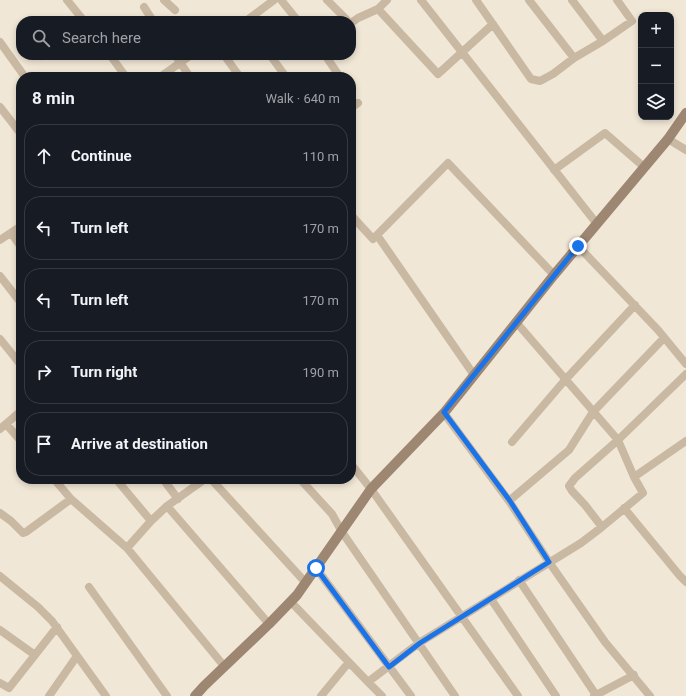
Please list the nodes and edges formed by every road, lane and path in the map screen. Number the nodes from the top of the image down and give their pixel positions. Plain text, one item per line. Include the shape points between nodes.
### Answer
1 (67, 0) edge
2 (164, 0) edge
3 (281, 0) edge
4 (326, 0) edge
5 (387, 0) edge
6 (420, 0) edge
7 (476, 0) edge
8 (529, 0) edge
9 (572, 0) edge
10 (617, 0) edge
11 (270, 1) edge
12 (144, 7) dead end
13 (378, 9) junction
14 (175, 10) dead end
15 (80, 16) edge
16 (150, 16) edge
17 (252, 16) edge
18 (294, 16) edge
19 (343, 16) edge
20 (356, 19) edge
21 (493, 24) junction
22 (603, 41) junction
23 (0, 42) edge
24 (462, 52) junction
25 (574, 58) junction
26 (114, 60) edge
27 (178, 60) edge
28 (184, 60) edge
29 (228, 60) edge
30 (274, 60) edge
31 (328, 60) edge
32 (180, 63) junction
33 (21, 72) edge
34 (122, 72) edge
35 (167, 72) edge
36 (186, 72) edge
37 (236, 72) edge
38 (282, 72) edge
39 (337, 72) edge
40 (0, 107) edge
41 (686, 113) edge
42 (16, 128) edge
43 (668, 139) junction
44 (686, 150) edge
45 (644, 167) junction
46 (554, 170) junction
47 (356, 220) edge
48 (597, 224) junction
49 (16, 230) edge
50 (11, 233) junction
51 (377, 235) junction
52 (0, 240) edge
53 (16, 240) edge
54 (578, 246) junction
55 (554, 275) junction
56 (0, 276) edge
57 (16, 297) edge
58 (634, 305) junction
59 (516, 322) junction
60 (664, 338) junction
61 (0, 339) edge
62 (16, 359) edge
63 (686, 364) edge
64 (686, 374) edge
65 (474, 375) junction
66 (565, 380) junction
67 (444, 412) junction
68 (593, 412) junction
69 (16, 414) edge
70 (3, 426) edge
71 (16, 437) edge
72 (618, 440) junction
73 (686, 441) edge
74 (512, 442) dead end
75 (356, 470) edge
76 (634, 476) junction
77 (58, 484) edge
78 (120, 484) edge
79 (167, 484) edge
80 (198, 484) edge
81 (216, 484) edge
82 (305, 484) edge
83 (371, 489) junction
84 (71, 499) junction
85 (178, 499) junction
86 (510, 501) junction
87 (167, 506) junction
88 (624, 508) junction
89 (0, 513) edge
90 (151, 521) junction
91 (602, 527) junction
92 (342, 532) junction
93 (127, 548) junction
94 (549, 562) junction
95 (316, 568) junction
96 (0, 576) edge
97 (519, 580) junction
98 (686, 582) edge
99 (306, 583) junction
100 (89, 587) dead end
101 (492, 599) junction
102 (291, 602) junction
103 (462, 617) junction
104 (269, 624) junction
105 (57, 627) junction
106 (0, 630) edge
107 (420, 643) junction
108 (35, 655) junction
109 (77, 656) junction
110 (349, 662) junction
111 (224, 666) junction
112 (389, 667) junction
113 (634, 675) junction
114 (368, 682) junction
115 (0, 683) edge
116 (595, 695) edge
117 (49, 696) edge
118 (106, 696) edge
119 (167, 696) edge
120 (195, 696) edge
121 (321, 696) edge
122 (382, 696) edge
123 (411, 696) edge
124 (455, 696) edge
125 (518, 696) edge
126 (556, 696) edge
127 (650, 696) edge

1 - 15 street
2 - 14 street
3 - 18 street
4 - 19 street
5 - 13 street
6 - 24 street
7 - 21 street
8 - 25 street
9 - 22 street
10 - 22 street via 632,21
11 - 17 street
12 - 16 street
13 - 20 street
13 - 24 street via 438,74
21 - 24 street
21 - 25 street via 531,79 540,81
22 - 25 street
23 - 33 street
24 - 46 street
26 - 34 street
27 - 32 street
28 - 32 street
29 - 37 street
30 - 38 street
31 - 39 street
32 - 35 street
32 - 36 street
40 - 42 street
41 - 43 street
43 - 44 street
43 - 45 street
45 - 46 street via 605,133
45 - 48 street
46 - 48 street
47 - 51 street via 373,239
48 - 54 street
49 - 50 street
50 - 52 street
50 - 53 street
51 - 55 street via 448,163
51 - 65 street
54 - 55 street
54 - 58 street
55 - 59 street
56 - 57 street
58 - 60 street
58 - 66 street
59 - 65 street
59 - 66 street
60 - 63 street
60 - 68 street
61 - 62 street
64 - 72 street
65 - 67 street
66 - 68 street
66 - 74 street
67 - 83 street
67 - 86 street
68 - 72 street
68 - 86 street via 569,450
69 - 70 street
70 - 71 street
72 - 76 street
72 - 91 street via 569,486
73 - 76 street
75 - 83 street
76 - 88 street via 643,493
77 - 84 street
78 - 90 street
79 - 85 street
80 - 85 street
81 - 99 street
82 - 92 street via 332,514
83 - 92 street
83 - 103 street
84 - 89 street via 26,532 22,532
84 - 93 street
85 - 87 street
86 - 94 street
87 - 90 street
87 - 104 street
88 - 91 street
88 - 98 street
90 - 93 street
91 - 94 street
92 - 95 street
92 - 107 street
93 - 111 street
94 - 97 street
94 - 113 street via 605,642
95 - 99 street
95 - 112 street
96 - 105 street via 38,606
97 - 101 street
97 - 116 street
99 - 102 street
100 - 119 street
101 - 103 street
101 - 126 street
102 - 104 street
102 - 110 street
103 - 107 street
103 - 125 street
104 - 111 street
105 - 108 street
105 - 109 street
106 - 108 street
107 - 112 street
107 - 124 street
108 - 115 street via 9,688
109 - 117 street
109 - 118 street
110 - 114 street
110 - 121 street
111 - 120 street
112 - 114 street
112 - 123 street
113 - 116 street
113 - 127 street
114 - 122 street

